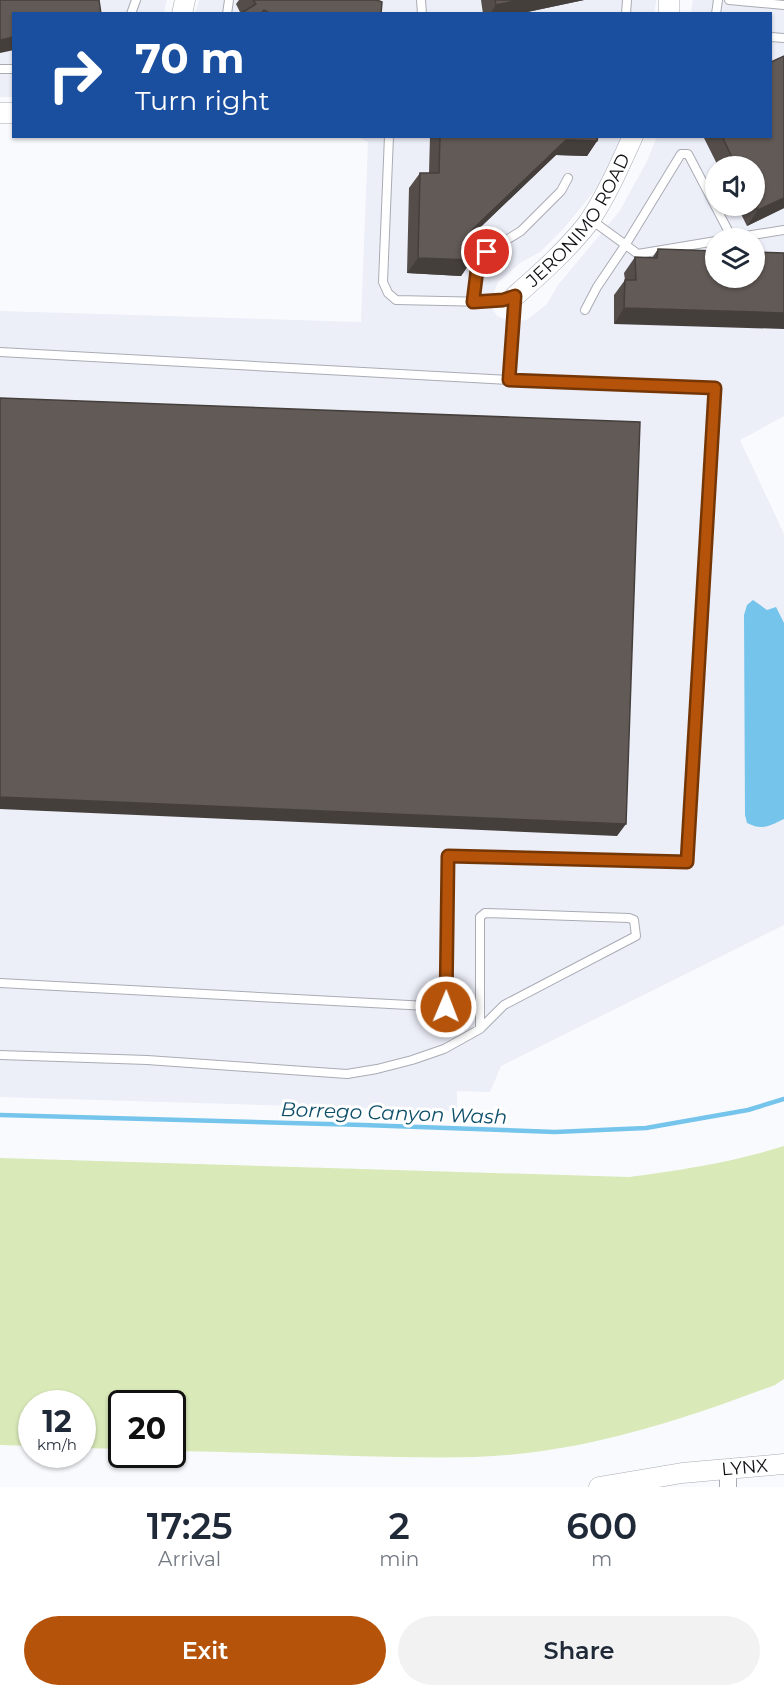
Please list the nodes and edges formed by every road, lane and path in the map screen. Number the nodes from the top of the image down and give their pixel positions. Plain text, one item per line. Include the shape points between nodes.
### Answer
1 (729, 0) edge
2 (784, 4) edge
3 (389, 138) edge
4 (632, 138) edge
5 (568, 178) dead end
6 (590, 219) junction
7 (728, 228) edge
8 (784, 230) edge
9 (765, 233) edge
10 (705, 243) edge
11 (626, 245) junction
12 (515, 296) junction
13 (473, 302) junction
14 (585, 310) dead end
15 (0, 352) edge
16 (509, 380) junction
17 (0, 983) edge
18 (480, 1029) junction
19 (0, 1055) edge
20 (784, 1464) edge
21 (728, 1478) edge
22 (599, 1487) edge

1 - 2 lane
3 - 13 lane via 383,282 388,293 396,300
4 - 6 street, JERONIMO ROAD
5 - 13 lane via 520,231 478,262
6 - 11 lane
6 - 12 street, JERONIMO ROAD
7 - 11 lane via 688,154 681,154
8 - 9 lane
10 - 11 lane via 638,254
11 - 14 lane
12 - 13 lane
12 - 16 lane
15 - 16 lane
16 - 17 lane via 715,388 687,862 448,856 446,1007
18 - 18 lane via 504,1005 636,936 634,920 485,913 480,917
18 - 19 lane via 444,1049 412,1060 347,1074 147,1060
20 - 21 street, LYNX
21 - 22 street, LYNX via 682,1473

